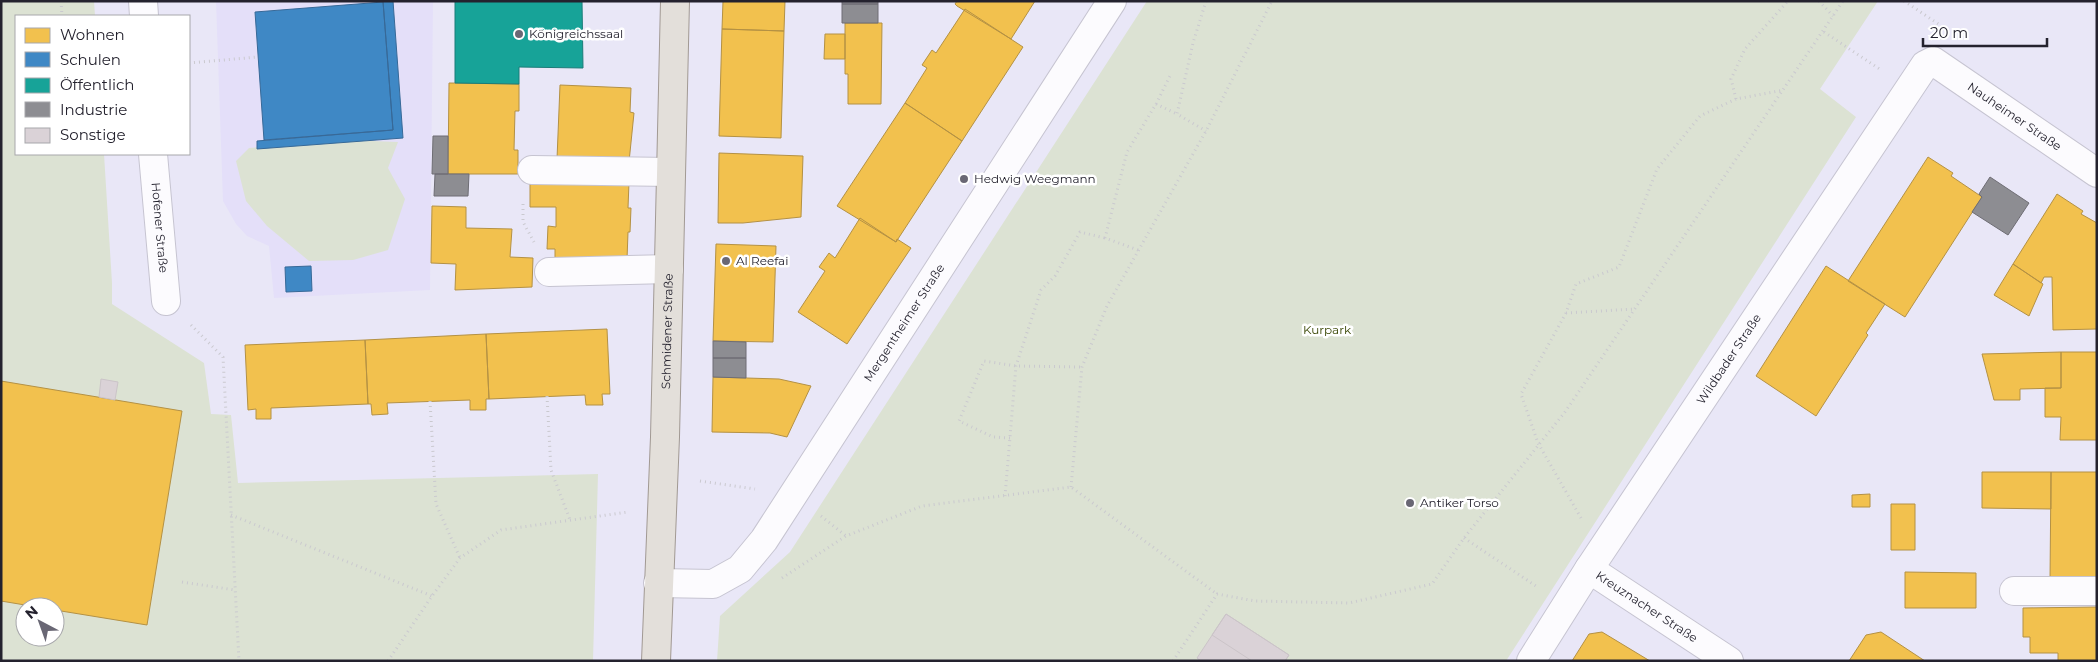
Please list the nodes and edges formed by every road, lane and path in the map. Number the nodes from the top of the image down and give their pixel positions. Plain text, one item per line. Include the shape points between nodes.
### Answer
1 (61, 1) edge
2 (143, 1) edge
3 (675, 1) edge
4 (1112, 1) edge
5 (1206, 1) edge
6 (1272, 1) edge
7 (1788, 1) edge
8 (1819, 1) edge
9 (1843, 1) edge
10 (1904, 1) edge
11 (62, 15) edge
12 (144, 15) edge
13 (1833, 16) junction
14 (1940, 26) dead end
15 (1824, 32) junction
16 (258, 57) dead end
17 (1933, 61) joint
18 (190, 63) edge
19 (1172, 74) dead end
20 (1908, 88) junction
21 (1784, 90) junction
22 (1736, 99) junction
23 (1156, 104) junction
24 (1177, 114) junction
25 (1206, 130) junction
26 (154, 155) edge
27 (532, 170) joint
28 (671, 172) junction
29 (2097, 173) edge
30 (1105, 238) junction
31 (1138, 250) junction
32 (669, 269) junction
33 (549, 272) joint
34 (166, 301) joint
35 (1635, 310) junction
36 (1566, 313) junction
37 (1016, 366) junction
38 (1082, 367) junction
39 (548, 396) dead end
40 (430, 402) dead end
41 (1010, 438) junction
42 (1538, 443) junction
43 (1071, 487) junction
44 (1005, 496) junction
45 (663, 508) junction
46 (231, 515) junction
47 (570, 520) junction
48 (1464, 538) junction
49 (460, 558) junction
50 (1589, 570) junction
51 (779, 579) dead end
52 (182, 582) dead end
53 (658, 583) junction
54 (236, 590) junction
55 (2014, 590) dead end
56 (2097, 591) edge
57 (1217, 594) junction
58 (432, 596) junction
59 (1566, 605) junction
60 (240, 661) edge
61 (388, 661) edge
62 (656, 661) edge
63 (1173, 661) edge
64 (1531, 661) edge
65 (1729, 661) edge

1 - 11 path
2 - 12 street
3 - 28 main road, Schmidener Straße
4 - 53 street, Mergentheimer Straße via 764,540 740,569 713,584
5 - 24 path
6 - 25 path
7 - 22 path via 1744,49 1731,78
8 - 13 path
9 - 13 path
10 - 14 path
13 - 15 path
15 - 20 path
15 - 21 path
16 - 18 path
17 - 20 street, Wildbader Straße via 1925,65
17 - 29 street, Nauheimer Straße
19 - 23 path
20 - 50 street, Wildbader Straße
21 - 22 path
21 - 35 path
22 - 36 path via 1700,116 1663,162 1618,267 1576,284
23 - 24 path
23 - 30 path via 1127,152
24 - 25 path
25 - 31 path
26 - 34 street, Hofener Straße
27 - 28 street
27 - 33 path via 523,182 523,222
28 - 32 main road, Schmidener Straße
30 - 31 path
30 - 37 path via 1080,232 1055,276 1041,290
31 - 38 path via 1107,306
32 - 33 street
32 - 45 main road, Schmidener Straße
34 - 46 path via 223,357
35 - 36 path
35 - 42 path via 1565,412
36 - 42 path via 1521,394
37 - 38 path
37 - 41 path
37 - 41 path via 984,362 958,421 993,437
38 - 43 path
39 - 47 path via 551,470
40 - 49 path via 436,504
41 - 44 path
42 - 48 path
42 - 50 path via 1594,540
43 - 44 path
43 - 57 path
44 - 51 path via 922,506 846,536
45 - 47 path
45 - 53 main road, Schmidener Straße
46 - 54 path
46 - 58 path
47 - 49 path via 501,530
48 - 57 path via 1432,584 1348,603 1255,601
48 - 59 path
49 - 58 path
50 - 59 street, Wildbader Straße
50 - 65 street, Kreuznacher Straße
52 - 54 path
53 - 62 main road, Schmidener Straße
54 - 60 path
55 - 56 street
57 - 63 path
58 - 61 path
59 - 64 street, Wildbader Straße

